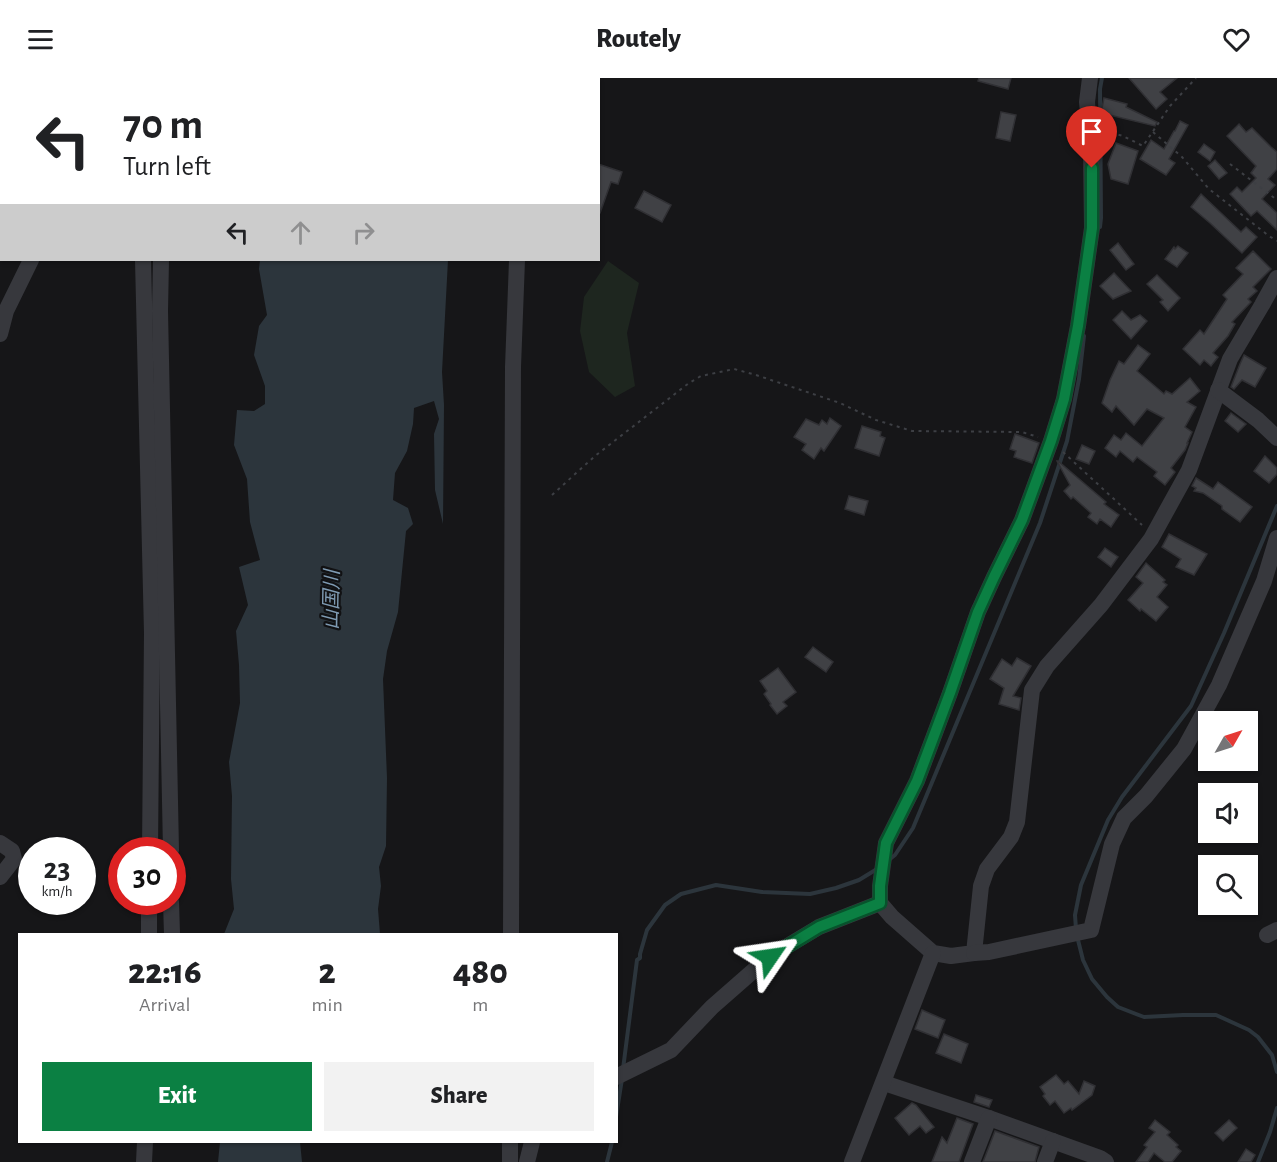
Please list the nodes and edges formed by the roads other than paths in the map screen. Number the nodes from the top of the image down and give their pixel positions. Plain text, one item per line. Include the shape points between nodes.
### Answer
1 (1090, 78) edge
2 (31, 261) edge
3 (142, 261) edge
4 (161, 261) edge
5 (517, 261) edge
6 (1277, 278) edge
7 (0, 334) edge
8 (1218, 390) junction
9 (1277, 438) edge
10 (1277, 538) edge
11 (150, 837) edge
12 (171, 837) edge
13 (0, 843) edge
14 (0, 877) edge
15 (880, 903) junction
16 (149, 915) edge
17 (171, 915) edge
18 (149, 933) edge
19 (172, 933) edge
20 (511, 933) edge
21 (974, 952) junction
22 (933, 953) junction
23 (618, 1076) edge
24 (884, 1083) junction
25 (989, 1118) junction
26 (1053, 1141) junction
27 (145, 1143) edge
28 (510, 1143) edge
29 (532, 1143) edge
30 (1099, 1160) edge
31 (144, 1162) edge
32 (510, 1162) edge
33 (527, 1162) edge
34 (852, 1162) edge
35 (972, 1162) edge
36 (1045, 1162) edge

1 - 15 street via 1087,102 1092,228 1064,399 1022,520 978,612 917,781 886,843
2 - 7 street via 6,311
3 - 11 street via 152,633
4 - 12 street
5 - 20 street via 513,367
6 - 8 street via 1230,359
8 - 9 street
8 - 21 street via 1189,470 1151,539 1047,666 1032,690 1017,822 1011,837 987,869 981,886
10 - 21 street via 1264,581 1220,685 1184,749 1124,818 1112,844 1091,930
13 - 14 street via 12,851 15,859
15 - 22 street
15 - 23 street via 819,927 770,957 712,1007 672,1050
16 - 18 street
17 - 19 street
21 - 22 street via 951,956
22 - 24 street
24 - 25 street
24 - 34 street
25 - 26 street
25 - 35 street
26 - 30 street
26 - 36 street
27 - 31 street
28 - 32 street
29 - 33 street

